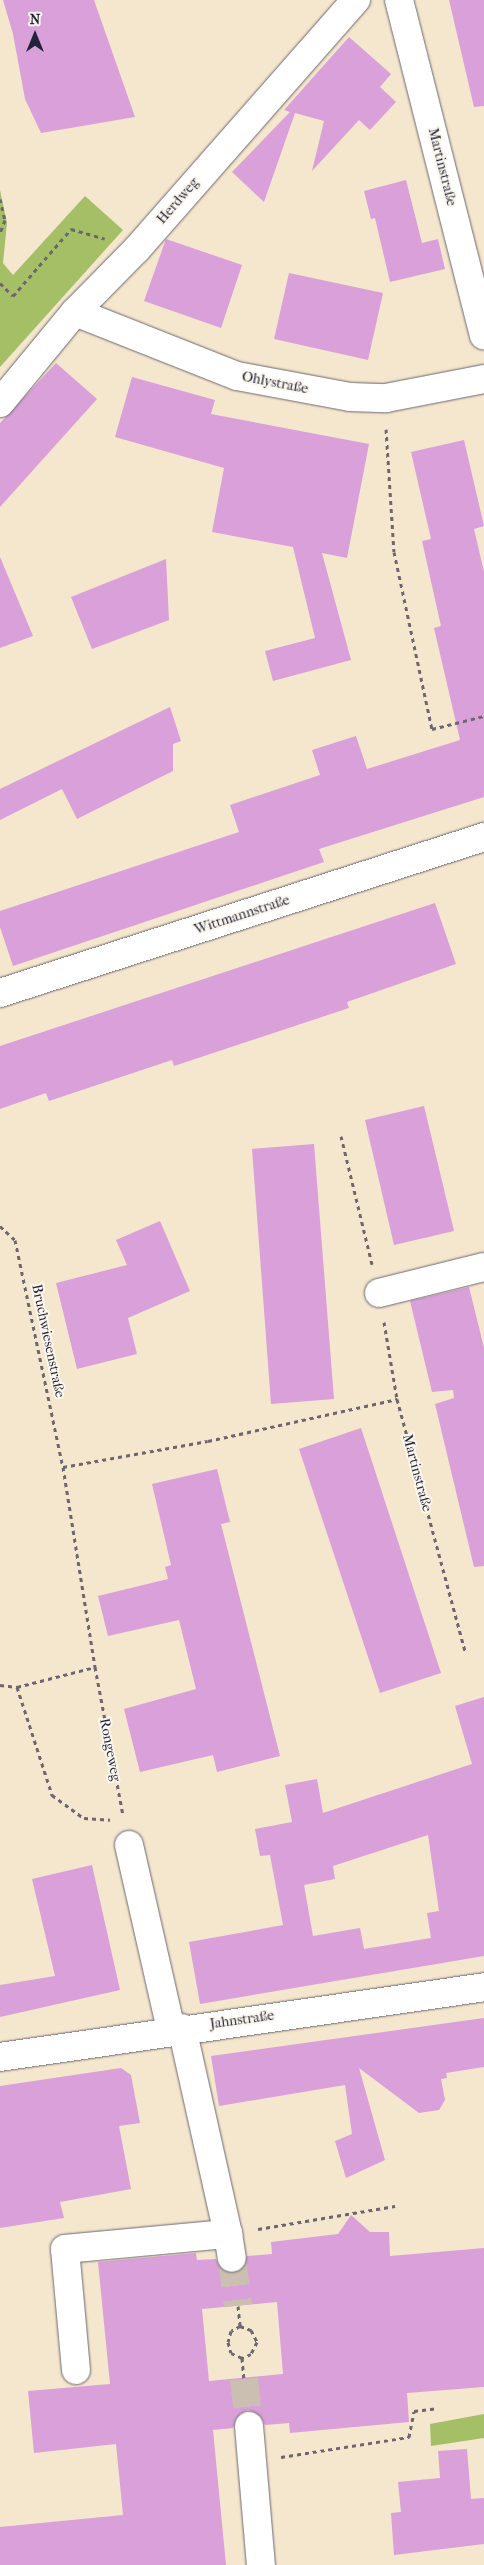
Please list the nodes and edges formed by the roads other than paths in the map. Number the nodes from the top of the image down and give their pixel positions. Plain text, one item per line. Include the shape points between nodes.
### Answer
1 (356, 0) edge
2 (399, 0) edge
3 (75, 312) junction
4 (484, 335) edge
5 (484, 379) edge
6 (0, 403) edge
7 (484, 837) edge
8 (0, 993) edge
9 (484, 1267) edge
10 (379, 1293) road end
11 (126, 1833) road end
12 (484, 1987) edge
13 (176, 2029) junction
14 (0, 2057) edge
15 (76, 2370) dead end
16 (249, 2426) tunnel mouth
17 (261, 2565) edge

1 - 3 street, Herdweg via 137,249
2 - 4 street, Martinstraße
3 - 5 street, Ohlystraße via 237,376 350,397 386,398
3 - 6 street, Herdweg
7 - 8 street, Wittmannstraße
9 - 10 street
11 - 13 street
12 - 13 street, Jahnstraße
13 - 14 street, Jahnstraße
13 - 15 street via 230,2246 65,2248
16 - 17 street

